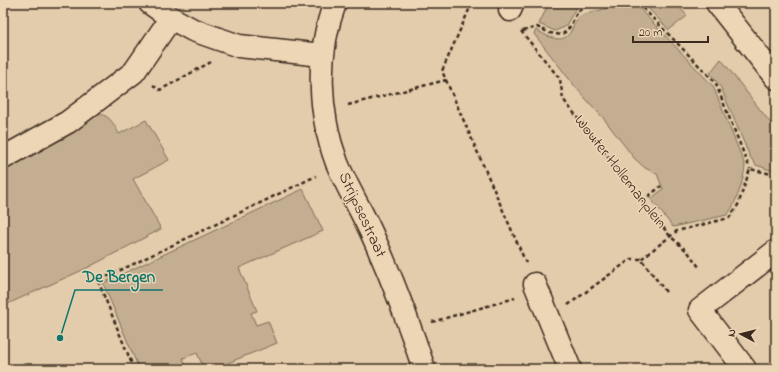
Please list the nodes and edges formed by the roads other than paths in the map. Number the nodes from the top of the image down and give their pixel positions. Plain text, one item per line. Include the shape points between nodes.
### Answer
1 (150, 3) edge
2 (335, 3) edge
3 (717, 3) edge
4 (171, 18) junction
5 (322, 55) junction
6 (776, 78) edge
7 (3, 158) edge
8 (776, 251) edge
9 (536, 288) road end
10 (424, 369) edge
11 (570, 369) edge
12 (745, 369) edge

1 - 4 street
2 - 5 street, Strijpsestraat
3 - 6 street
4 - 5 street via 193,30 239,46
4 - 7 street via 134,72 68,122
5 - 10 street, Strijpsestraat via 324,105 337,163 372,233 405,312
8 - 12 street via 700,310
9 - 11 street

